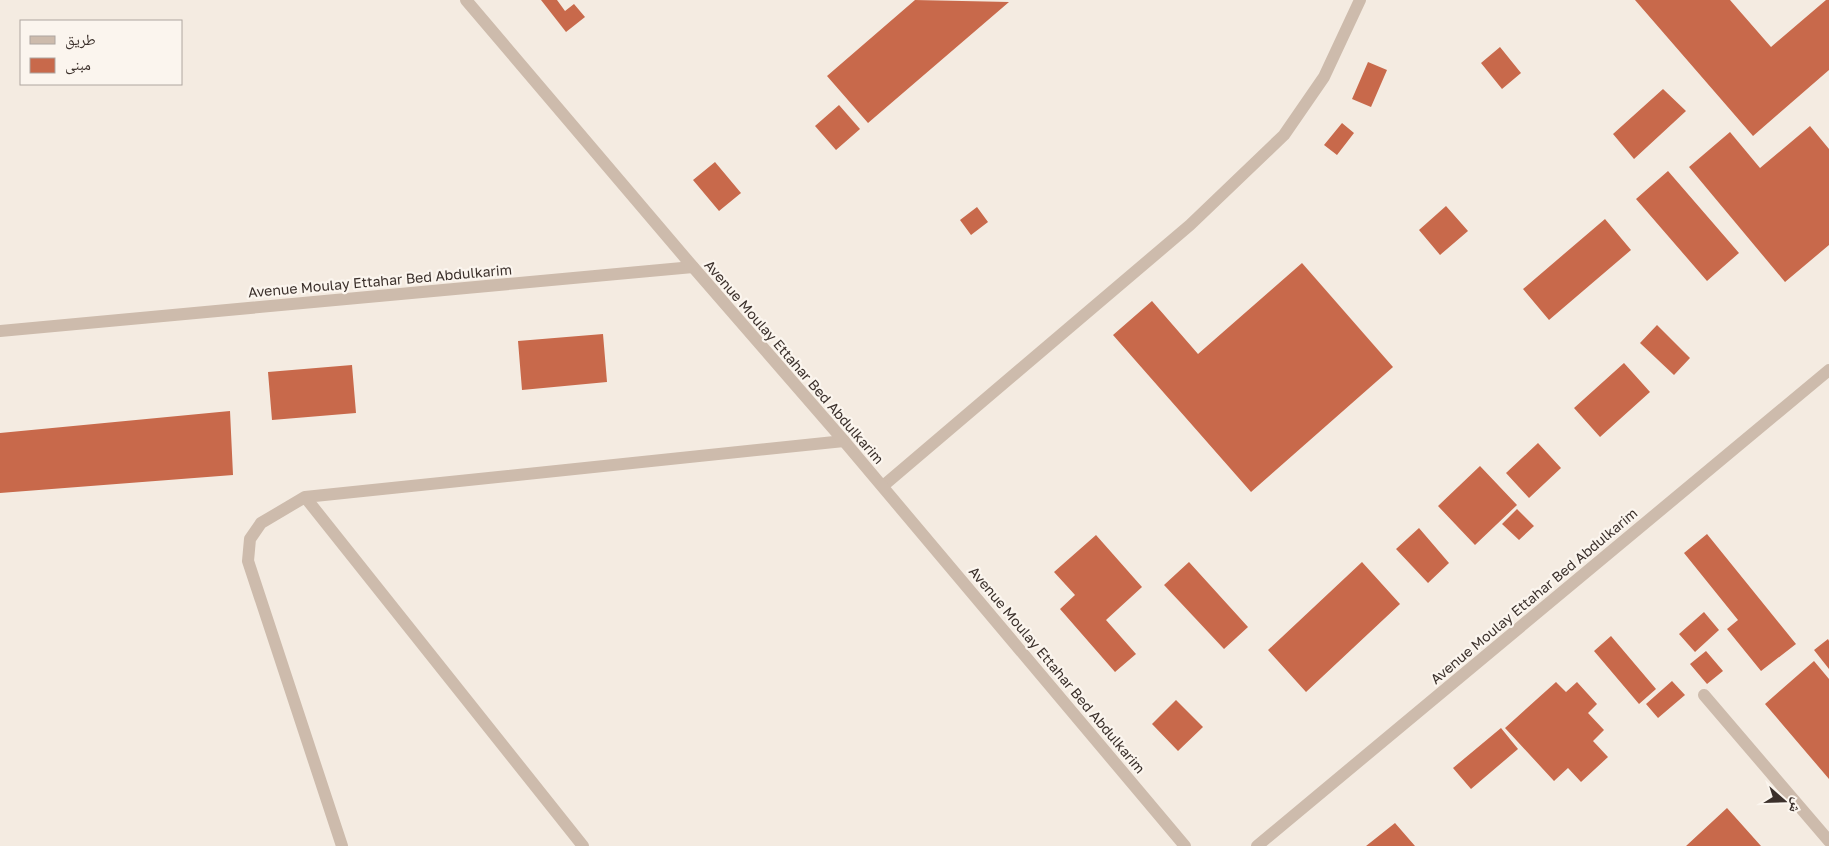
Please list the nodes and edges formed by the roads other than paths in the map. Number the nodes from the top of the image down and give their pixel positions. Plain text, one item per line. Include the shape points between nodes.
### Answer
1 (466, 0) edge
2 (1360, 0) edge
3 (693, 267) junction
4 (0, 331) edge
5 (1829, 370) edge
6 (844, 441) junction
7 (883, 486) junction
8 (305, 497) junction
9 (1704, 695) dead end
10 (1829, 841) edge
11 (342, 846) edge
12 (583, 846) edge
13 (1186, 846) edge
14 (1257, 846) edge

1 - 3 street
2 - 7 street via 1324,77 1284,135 1190,225
3 - 4 street, Avenue Moulay Ettahar Bed Abdulkarim
3 - 6 street, Avenue Moulay Ettahar Bed Abdulkarim
5 - 14 street, Avenue Moulay Ettahar Bed Abdulkarim
6 - 7 street, Avenue Moulay Ettahar Bed Abdulkarim
6 - 8 street
7 - 13 street, Avenue Moulay Ettahar Bed Abdulkarim
8 - 11 street via 261,523 250,539 248,561
8 - 12 street
9 - 10 street

